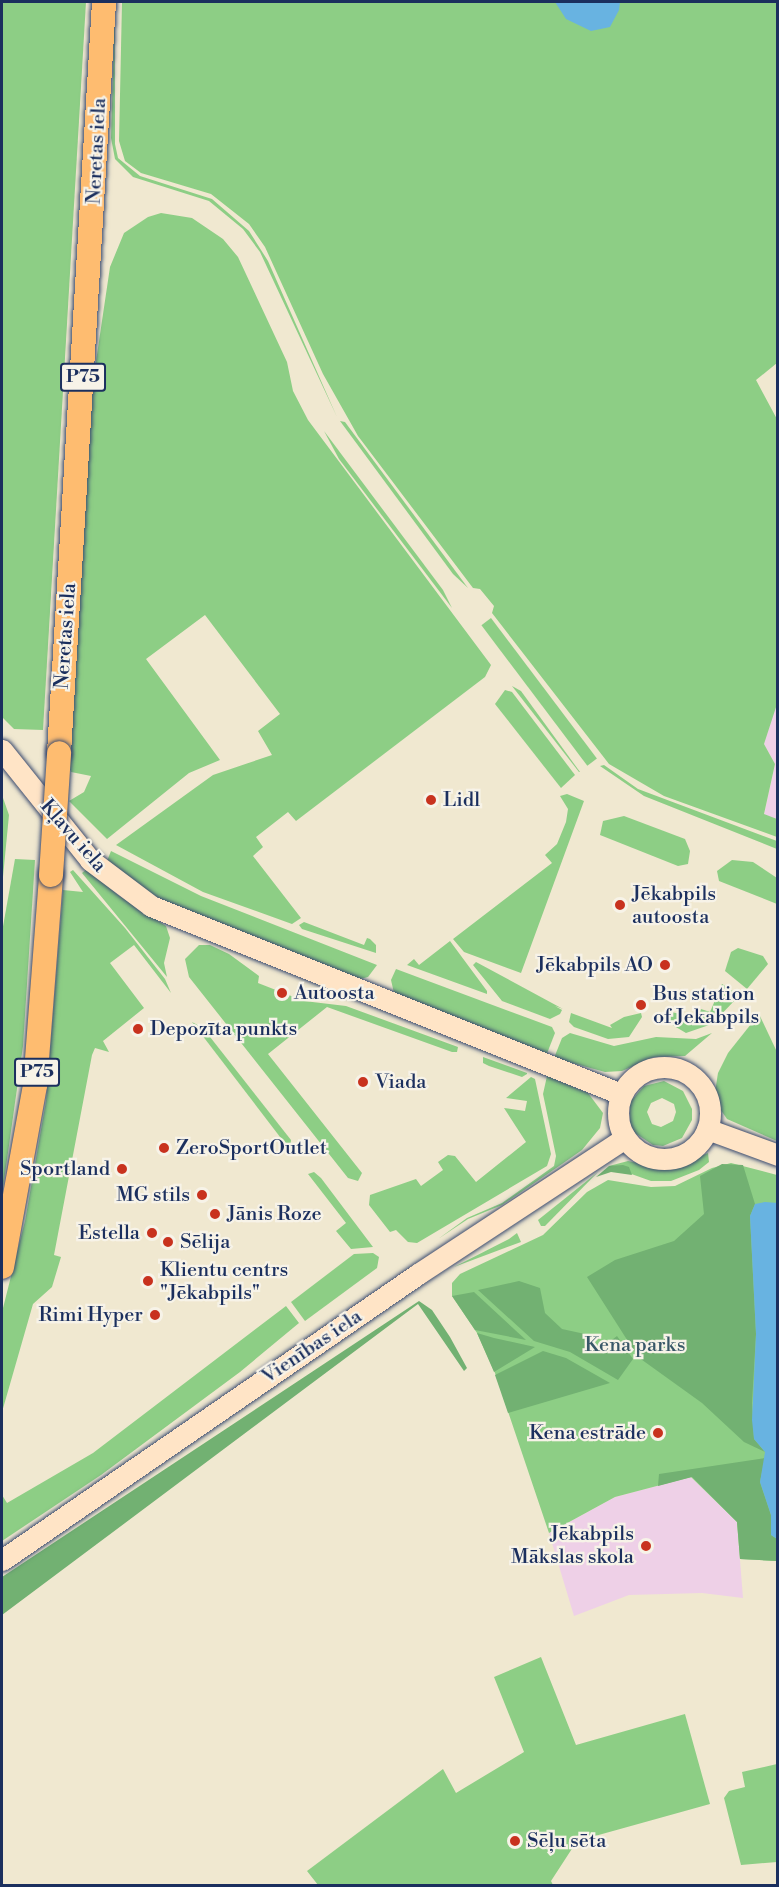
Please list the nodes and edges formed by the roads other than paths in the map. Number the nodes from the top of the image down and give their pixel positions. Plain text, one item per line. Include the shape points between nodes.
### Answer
1 (104, 2) edge
2 (2, 750) edge
3 (621, 1094) junction
4 (707, 1129) junction
5 (625, 1138) junction
6 (777, 1155) edge
7 (2, 1266) edge
8 (2, 1560) edge

1 - 7 main road, Neretas iela / P75, bridge via 35,1085
2 - 3 main road, Kļavu iela via 102,872 151,906
3 - 4 main road via 631,1080 645,1071 662,1067 679,1070 693,1078 706,1096
3 - 5 main road via 619,1124
4 - 5 main road via 699,1143 669,1159 652,1158 637,1151
4 - 6 main road
5 - 8 main road, Vienības iela via 418,1274

